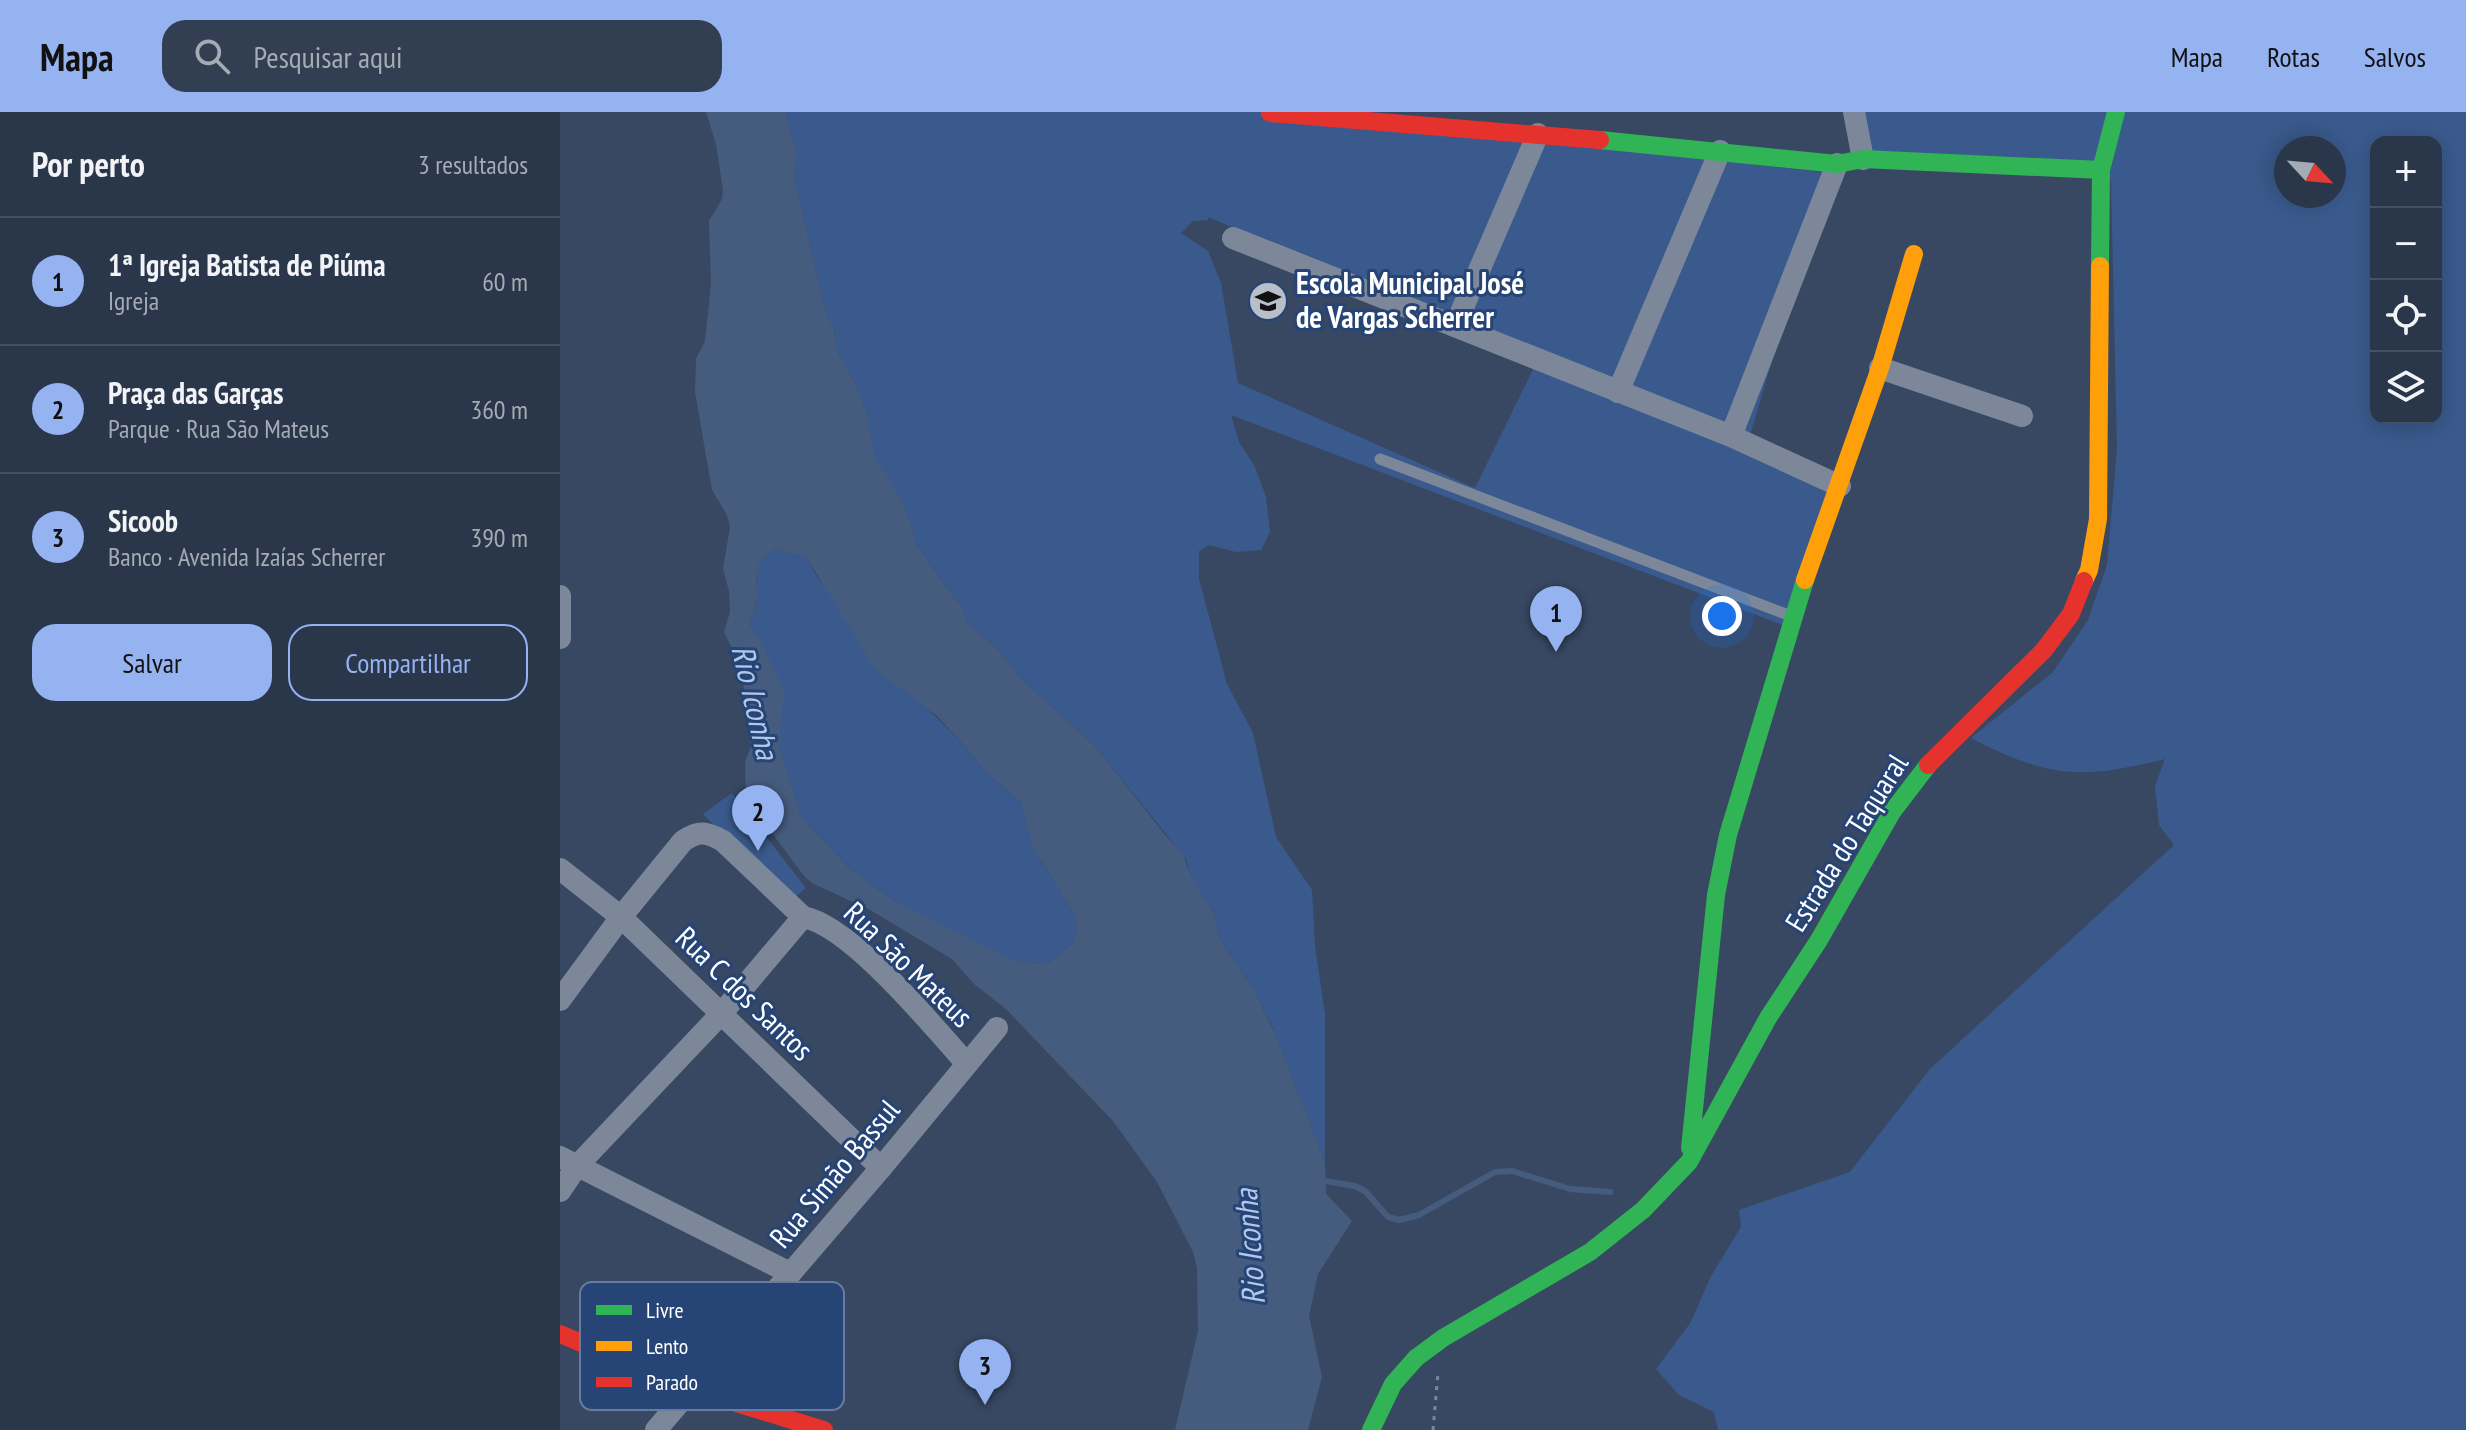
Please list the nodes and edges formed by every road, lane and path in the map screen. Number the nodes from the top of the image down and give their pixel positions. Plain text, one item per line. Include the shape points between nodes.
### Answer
1 (1854, 112) edge
2 (2116, 112) edge
3 (1270, 113) edge
4 (1538, 134) junction
5 (1720, 151) junction
6 (1863, 159) junction
7 (1837, 164) junction
8 (2101, 170) junction
9 (1233, 238) dead end
10 (1914, 254) dead end
11 (1455, 326) junction
12 (1880, 368) junction
13 (1618, 392) junction
14 (2022, 416) dead end
15 (1731, 436) junction
16 (1380, 459) dead end
17 (1840, 486) junction
18 (560, 596) edge
19 (1792, 617) junction
20 (560, 638) edge
21 (560, 869) edge
22 (621, 917) junction
23 (803, 917) junction
24 (560, 1000) edge
25 (721, 1014) junction
26 (997, 1028) dead end
27 (966, 1063) junction
28 (568, 1161) edge
29 (1689, 1162) junction
30 (881, 1168) junction
31 (560, 1191) edge
32 (790, 1273) junction
33 (782, 1282) edge
34 (560, 1334) edge
35 (1443, 1338) junction
36 (580, 1342) edge
37 (673, 1410) edge
38 (759, 1410) edge
39 (656, 1430) edge
40 (824, 1430) edge
41 (1371, 1430) edge
42 (1433, 1430) edge

1 - 6 street
2 - 8 street, Estrada do Taquaral
3 - 4 street
4 - 5 street
4 - 11 street
5 - 7 street
5 - 13 street
6 - 7 street
6 - 8 street
7 - 15 street
8 - 29 street, Estrada do Taquaral via 2098,519 2089,570 2071,614 2044,650 1927,766 1892,812
9 - 11 street
10 - 12 street
11 - 13 street
12 - 14 street
12 - 17 street
13 - 15 street
15 - 17 street
16 - 19 lane
17 - 19 street
18 - 20 street
19 - 29 street via 1728,835 1716,895
21 - 22 street, Rua C dos Santos
22 - 23 street, Rua São Mateus via 683,841 708,832
22 - 24 street
22 - 25 street, Rua C dos Santos
23 - 25 street
23 - 27 street, Rua São Mateus via 842,936
25 - 28 street
25 - 30 street, Rua C dos Santos
26 - 27 street, Rua Simão Bassul
27 - 30 street, Rua Simão Bassul
28 - 31 street
28 - 32 street
29 - 35 street, Estrada do Taquaral via 1643,1210 1590,1252
30 - 32 street, Rua Simão Bassul
32 - 33 street, Rua Simão Bassul
34 - 36 street
35 - 41 street, Estrada do Taquaral via 1393,1384
35 - 42 path
37 - 39 street, Rua Simão Bassul
38 - 40 street

